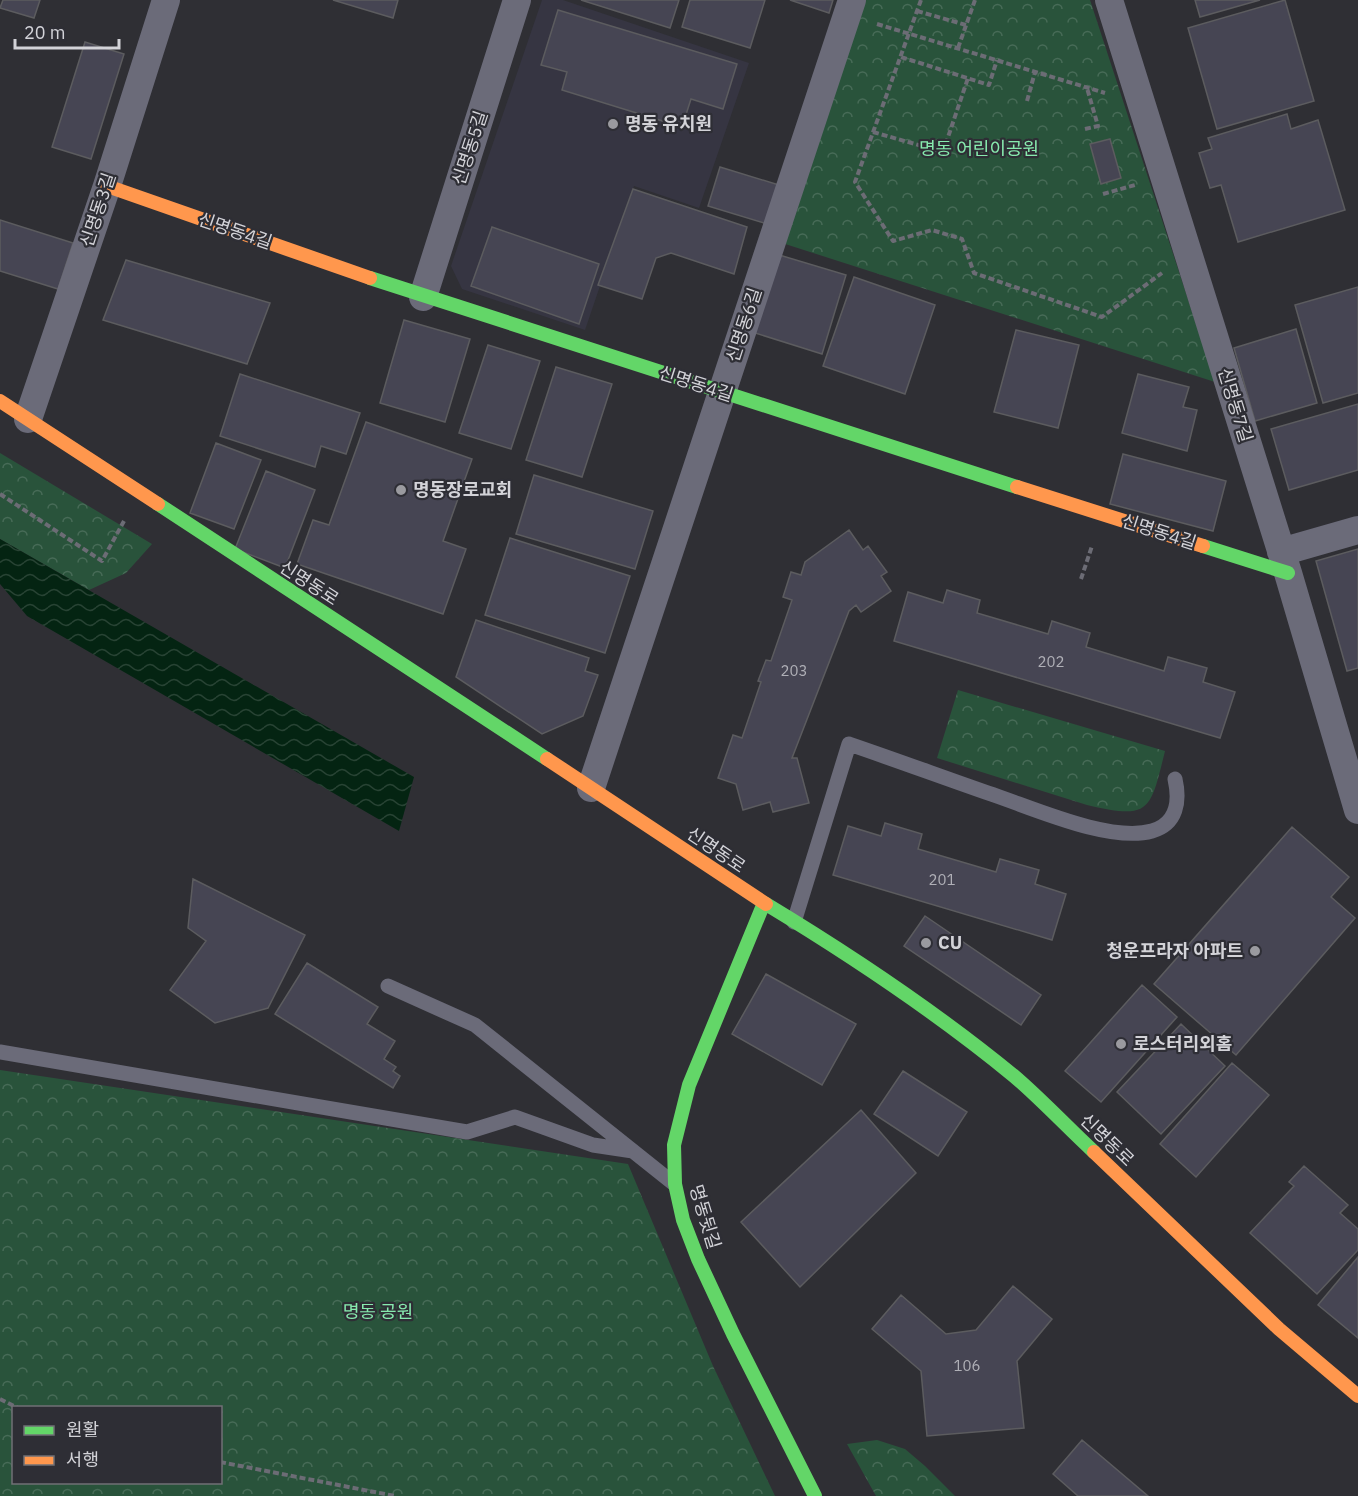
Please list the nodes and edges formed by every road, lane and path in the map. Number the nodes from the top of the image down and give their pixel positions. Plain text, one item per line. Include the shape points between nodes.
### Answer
1 (166, 0) edge
2 (517, 0) edge
3 (921, 0) edge
4 (975, 0) edge
5 (1109, 0) edge
6 (850, 8) edge
7 (917, 11) junction
8 (966, 26) junction
9 (909, 34) junction
10 (958, 48) junction
11 (901, 57) junction
12 (998, 60) junction
13 (1035, 72) junction
14 (968, 78) junction
15 (1136, 87) junction
16 (1087, 88) junction
17 (1027, 101) dead end
18 (1085, 129) dead end
19 (873, 132) junction
20 (1138, 184) dead end
21 (107, 186) junction
22 (1103, 194) dead end
23 (1188, 255) junction
24 (423, 297) junction
25 (722, 393) junction
26 (0, 401) edge
27 (28, 419) junction
28 (0, 494) edge
29 (140, 494) junction
30 (1358, 530) edge
31 (1284, 563) junction
32 (1175, 779) dead end
33 (591, 788) junction
34 (1358, 810) edge
35 (764, 903) junction
36 (794, 922) junction
37 (388, 986) dead end
38 (0, 1052) edge
39 (633, 1151) junction
40 (675, 1184) junction
41 (1358, 1396) edge
42 (0, 1399) edge
43 (16, 1406) edge
44 (222, 1462) edge
45 (395, 1496) edge
46 (815, 1496) edge

1 - 21 street, 신명동3길
2 - 24 street, 신명동5길
3 - 7 path
4 - 8 path
5 - 15 street, 신명동7길
6 - 9 path
6 - 25 street, 신명동6길
7 - 8 path
7 - 9 path
8 - 10 path
9 - 10 path
9 - 11 path
10 - 12 path
11 - 14 path
11 - 19 path
12 - 13 path
12 - 14 path via 989,85
13 - 16 path
13 - 17 path
14 - 19 path via 943,152
15 - 16 path via 1111,95
15 - 23 street, 신명동7길
16 - 18 path via 1098,126
19 - 23 path via 855,182 893,241 932,230 962,239 974,273 1102,316
20 - 22 path
21 - 24 street, 신명동4길
21 - 27 street, 신명동3길
23 - 31 street, 신명동7길
24 - 25 street, 신명동4길
25 - 31 street, 신명동4길
25 - 33 street, 신명동6길
26 - 27 street, 신명동로
27 - 29 street, 신명동로
28 - 29 path via 102,561
29 - 33 street, 신명동로
30 - 31 street
31 - 34 street, 신명동7길
32 - 36 lane via 1177,807 1161,827 1121,834 1079,824 849,744
33 - 35 street, 신명동로
35 - 36 street, 신명동로
35 - 40 street, 명동뒷길 via 689,1085 674,1145
36 - 41 street, 신명동로 via 946,1022 1016,1078 1279,1329
37 - 39 lane via 475,1026
38 - 39 lane via 466,1132 515,1117 593,1145
39 - 40 lane
40 - 46 street, 명동뒷길 via 698,1259
42 - 43 path
44 - 45 path

